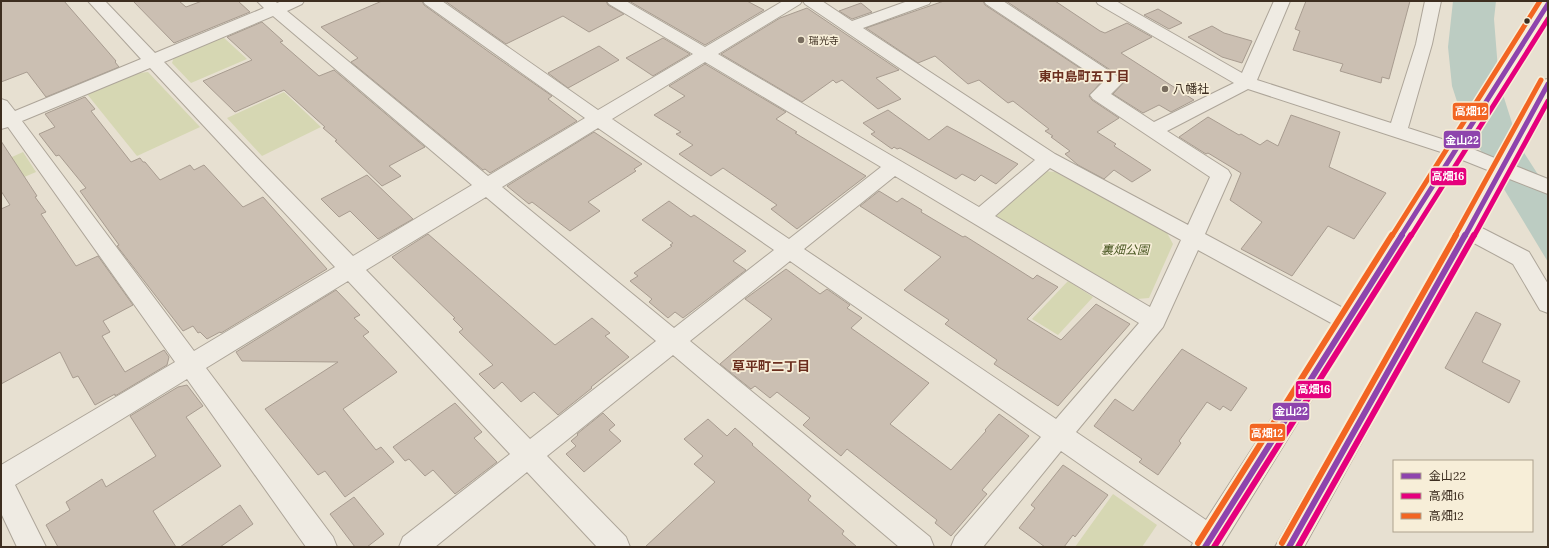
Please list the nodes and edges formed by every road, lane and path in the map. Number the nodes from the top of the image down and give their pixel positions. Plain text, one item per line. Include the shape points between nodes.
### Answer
1 (96, 1) edge
2 (296, 1) edge
3 (431, 1) edge
4 (615, 1) edge
5 (811, 1) edge
6 (924, 1) edge
7 (992, 1) edge
8 (1104, 1) edge
9 (1282, 1) edge
10 (1433, 1) edge
11 (788, 2) edge
12 (1548, 4) edge
13 (270, 5) edge
14 (851, 27) junction
15 (704, 54) junction
16 (153, 60) junction
17 (1247, 83) junction
18 (1548, 84) edge
19 (4, 116) edge
20 (597, 118) junction
21 (1153, 130) junction
22 (1398, 132) junction
23 (1465, 148) junction
24 (1048, 159) junction
25 (894, 167) junction
26 (1498, 176) junction
27 (486, 186) junction
28 (1548, 187) edge
29 (980, 218) junction
30 (1468, 230) junction
31 (1193, 238) junction
32 (790, 250) junction
33 (350, 268) junction
34 (1548, 304) edge
35 (1155, 321) junction
36 (1347, 321) junction
37 (673, 342) junction
38 (190, 365) junction
39 (1058, 435) junction
40 (529, 456) junction
41 (1, 479) edge
42 (1, 485) edge
43 (1207, 543) edge
44 (32, 547) edge
45 (323, 547) edge
46 (413, 547) edge
47 (616, 547) edge
48 (920, 547) edge
49 (965, 547) edge
50 (1289, 547) edge

1 - 16 street
2 - 13 street
3 - 20 street
4 - 15 street
5 - 14 street
6 - 14 street
7 - 21 street via 1114,82 1100,95
8 - 17 street
9 - 17 street
10 - 22 street via 1424,44
11 - 15 street
12 - 23 street via 1505,73
13 - 16 street
13 - 27 street
14 - 24 street
15 - 20 street
15 - 25 street
16 - 19 street
16 - 33 street
17 - 21 street
17 - 22 street
18 - 26 street
19 - 38 street
20 - 27 street
20 - 32 street
21 - 31 street via 1221,175
22 - 23 street
23 - 26 street
23 - 36 street
24 - 29 street
24 - 31 street
25 - 29 street
25 - 32 street
26 - 28 street
26 - 30 street
27 - 33 street
27 - 37 street
29 - 35 street
30 - 34 street via 1521,258
30 - 50 street
31 - 35 street
31 - 36 street
32 - 37 street
32 - 39 street
33 - 38 street
33 - 40 street
35 - 39 street
36 - 43 street
37 - 40 street
37 - 48 street
38 - 41 street
38 - 45 street
39 - 43 street
39 - 49 street
40 - 46 street
40 - 47 street
42 - 44 street

